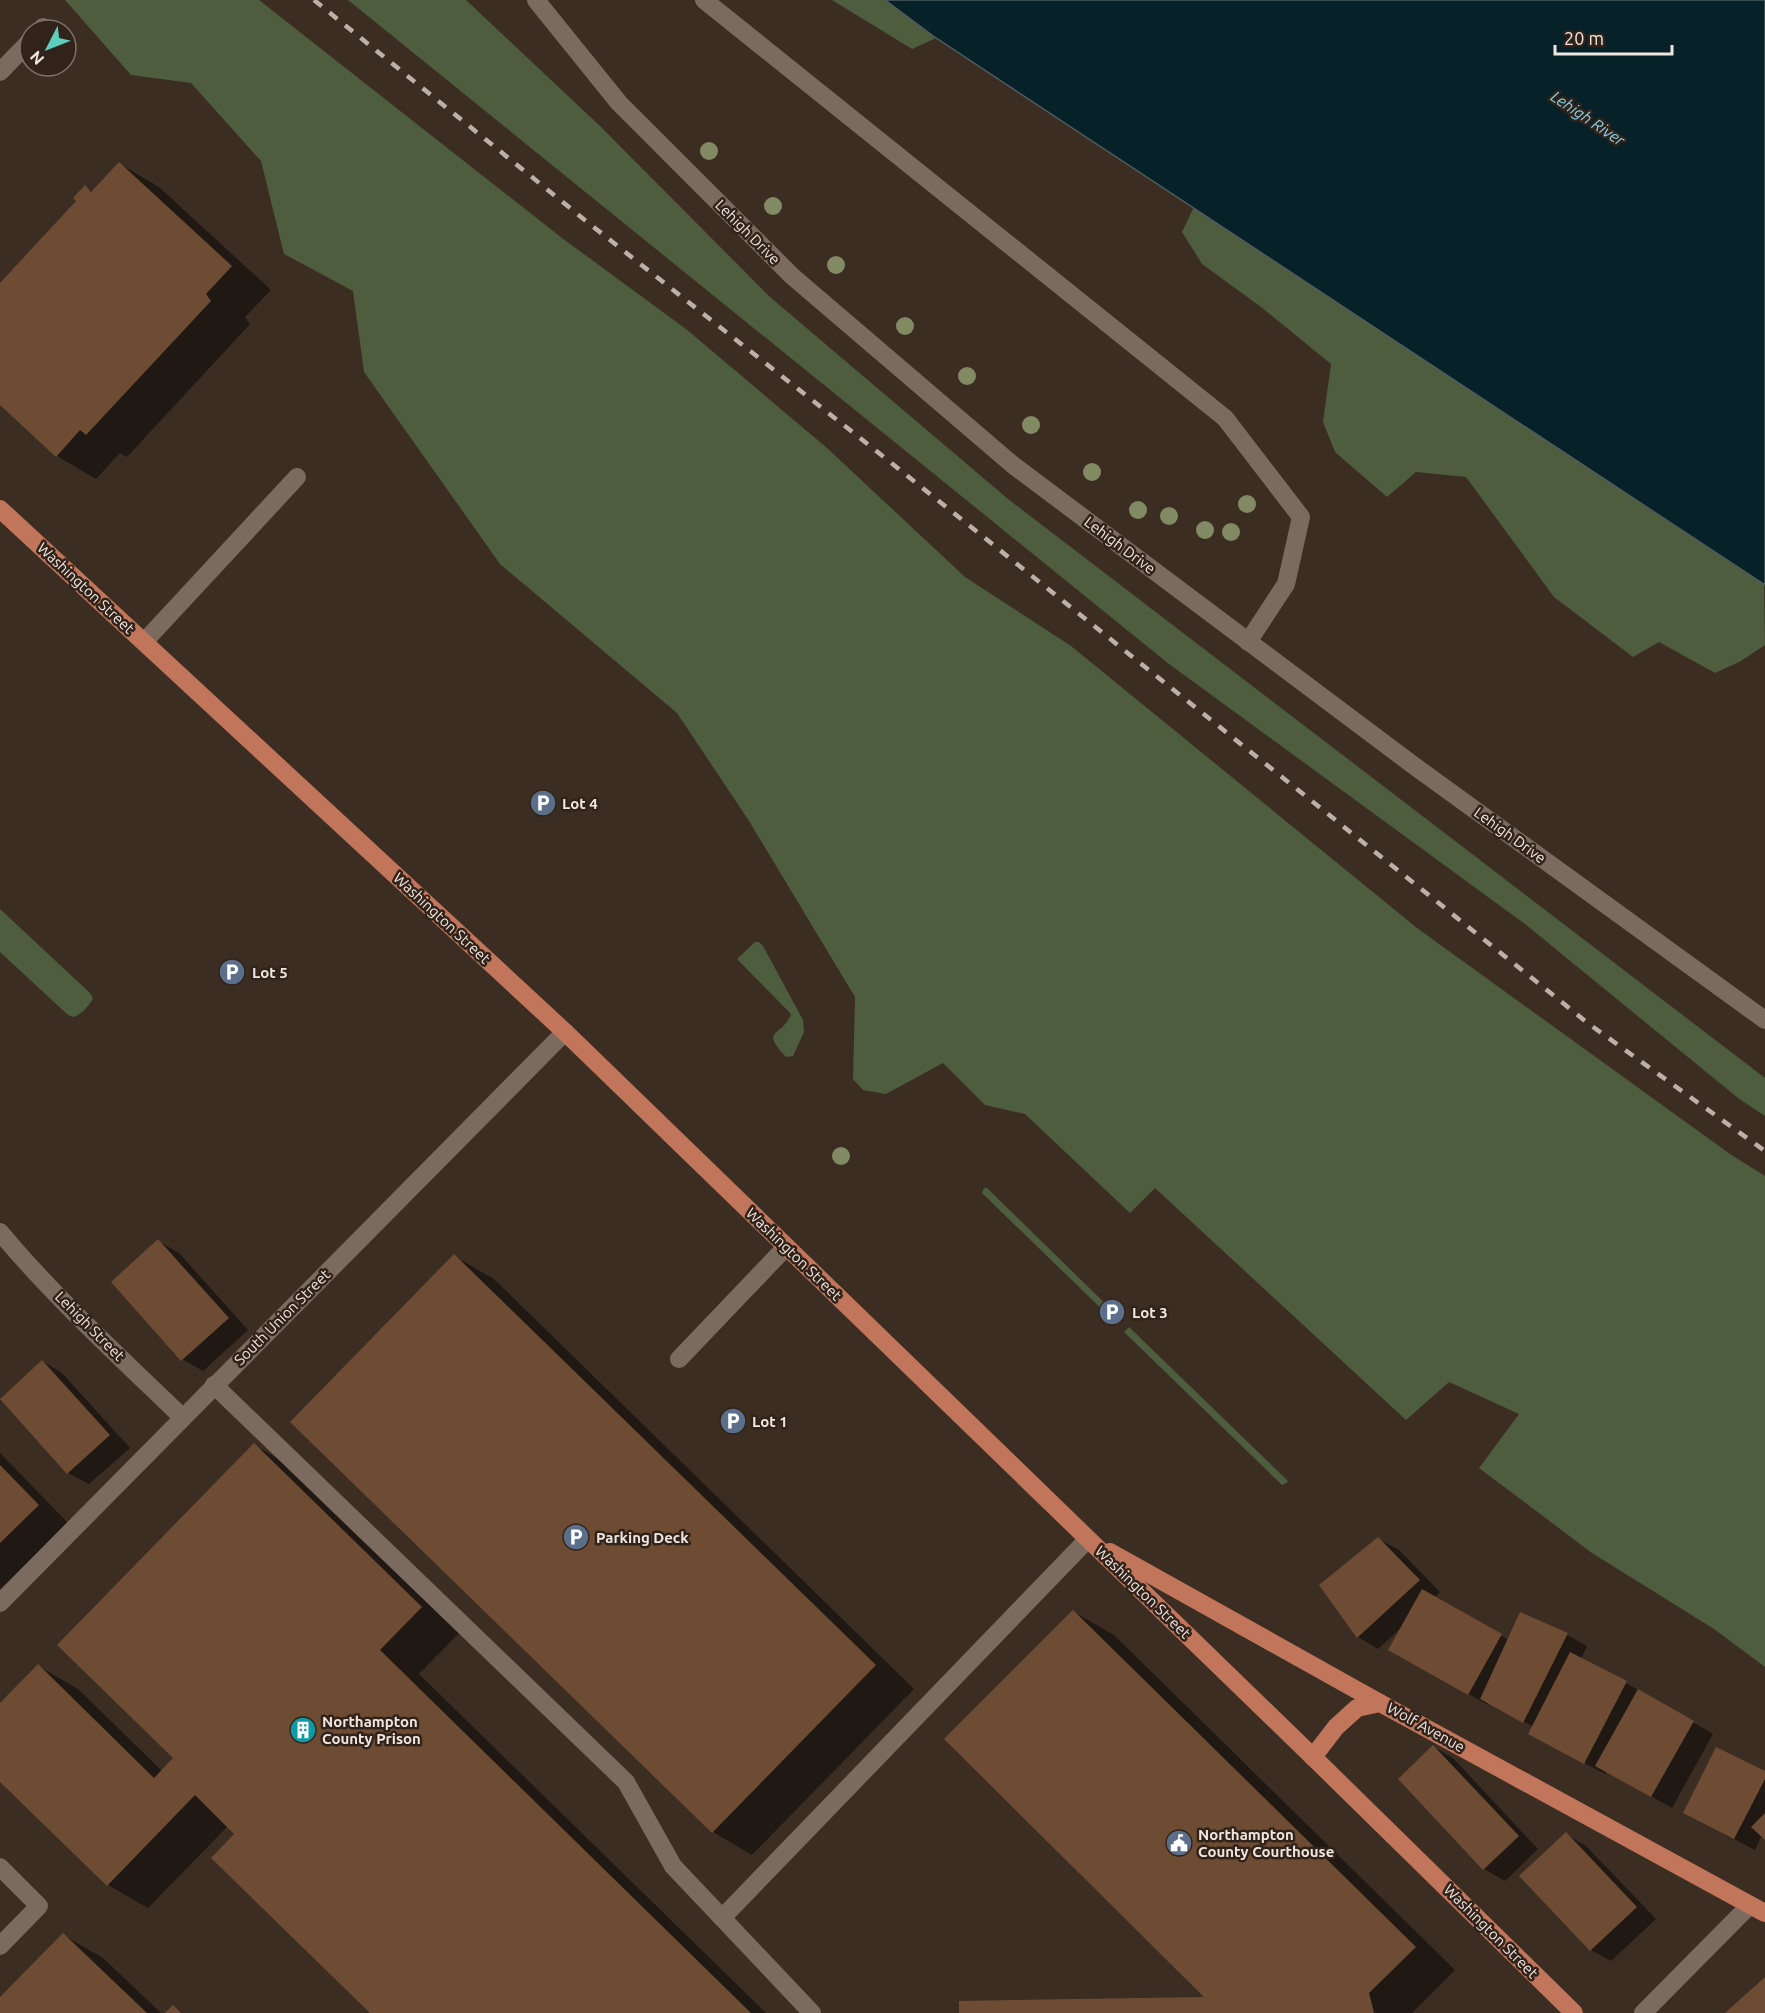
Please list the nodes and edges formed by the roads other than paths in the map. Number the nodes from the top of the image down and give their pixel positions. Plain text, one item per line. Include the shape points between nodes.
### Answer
1 (536, 0) edge
2 (704, 0) edge
3 (18, 53) edge
4 (0, 72) edge
5 (297, 477) dead end
6 (0, 509) edge
7 (144, 642) junction
8 (1248, 642) junction
9 (1765, 1020) edge
10 (565, 1032) junction
11 (0, 1232) edge
12 (786, 1247) junction
13 (679, 1359) dead end
14 (214, 1385) junction
15 (182, 1417) junction
16 (1088, 1539) junction
17 (0, 1603) edge
18 (1380, 1703) junction
19 (1313, 1756) junction
20 (0, 1867) edge
21 (1758, 1909) edge
22 (722, 1918) junction
23 (0, 1946) edge
24 (812, 2013) edge
25 (1574, 2013) edge
26 (1643, 2013) edge

1 - 8 street, Lehigh Drive via 619,103 792,276 1013,465
2 - 8 street via 1225,418 1301,517 1286,584
3 - 4 street
5 - 7 street
6 - 7 main road, Washington Street
7 - 10 main road, Washington Street
8 - 9 street, Lehigh Drive
10 - 12 main road, Washington Street
10 - 14 street, South Union Street
11 - 15 street, Lehigh Street
12 - 13 street
12 - 16 main road, Washington Street
14 - 15 street, South Union Street
14 - 22 street via 626,1782 673,1866
15 - 17 street, South Union Street
16 - 18 main road, Wolf Avenue
16 - 19 main road, Washington Street
16 - 22 street
18 - 19 main road via 1357,1708
18 - 21 main road, Wolf Avenue
19 - 25 main road, Washington Street
20 - 23 street via 39,1906
21 - 26 street
22 - 24 street

